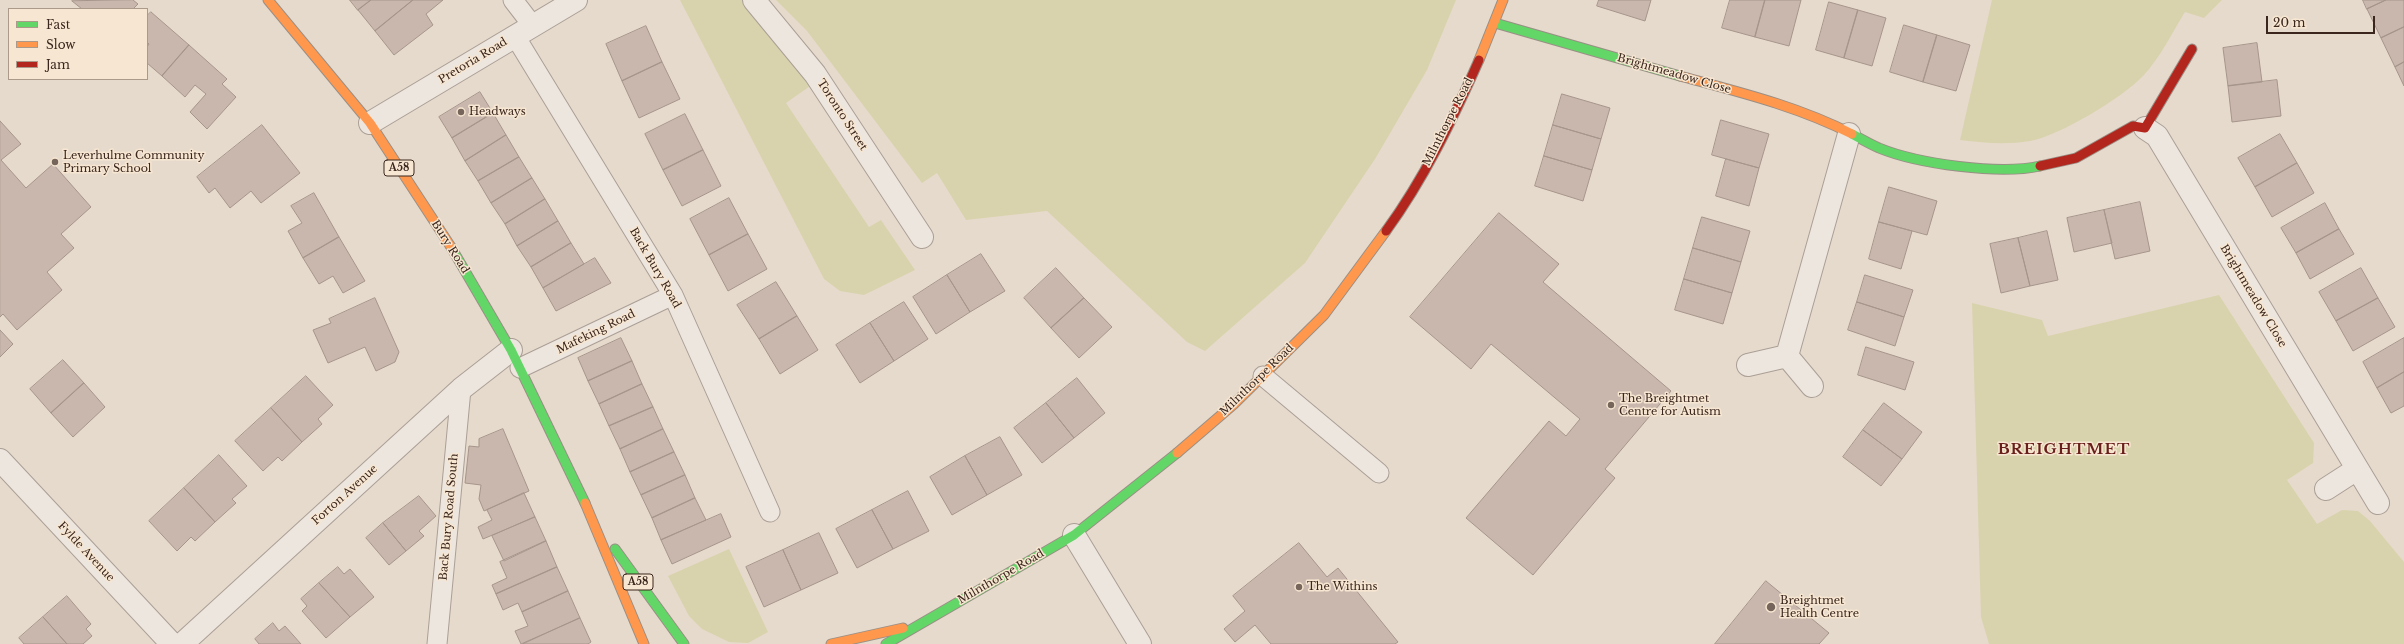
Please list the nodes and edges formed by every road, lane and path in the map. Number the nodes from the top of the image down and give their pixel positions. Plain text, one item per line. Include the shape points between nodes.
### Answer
1 (268, 0) edge
2 (513, 0) edge
3 (576, 0) edge
4 (754, 0) edge
5 (1502, 0) edge
6 (1495, 23) junction
7 (533, 26) junction
8 (515, 36) junction
9 (2192, 49) dead end
10 (370, 123) junction
11 (2146, 128) junction
12 (1849, 134) junction
13 (922, 236) dead end
14 (673, 295) junction
15 (1787, 356) junction
16 (516, 359) junction
17 (1748, 365) dead end
18 (1263, 376) junction
19 (1812, 386) dead end
20 (461, 389) junction
21 (0, 460) edge
22 (2357, 469) junction
23 (1379, 473) dead end
24 (2326, 489) dead end
25 (2378, 503) dead end
26 (770, 512) dead end
27 (593, 519) junction
28 (1074, 535) junction
29 (922, 623) junction
30 (172, 644) edge
31 (182, 644) edge
32 (437, 644) edge
33 (644, 644) edge
34 (684, 644) edge
35 (832, 644) edge
36 (886, 644) edge
37 (893, 644) edge
38 (1140, 644) edge

1 - 10 main road, Bury Road / A58
2 - 7 lane
3 - 7 street, Pretoria Road
4 - 13 street, Toronto Street via 815,74
5 - 6 main road, Milnthorpe Road
6 - 12 main road, Brightmeadow Close via 1794,108 1818,117
6 - 18 main road, Milnthorpe Road via 1455,114 1405,205 1324,315
7 - 8 street, Pretoria Road
8 - 10 street, Pretoria Road
8 - 14 lane, Back Bury Road
9 - 11 main road
10 - 16 main road, Bury Road / A58 via 447,240
11 - 12 main road, Brightmeadow Close via 2133,126 2076,158 2032,168 1981,170 1899,155
11 - 22 street, Brightmeadow Close via 2157,136
12 - 15 street
14 - 16 lane, Mafeking Road
14 - 26 lane, Back Bury Road
15 - 17 street
15 - 19 street
16 - 20 street, Forton Avenue
16 - 27 main road, Bury Road / A58
18 - 23 lane
18 - 28 main road, Milnthorpe Road via 1150,477
20 - 31 street, Forton Avenue
20 - 32 lane, Back Bury Road South
21 - 30 street, Fylde Avenue
22 - 24 street
22 - 25 street, Brightmeadow Close
27 - 33 main road, Bury Road / A58
27 - 34 main road, Bury Road / A58
28 - 29 main road, Milnthorpe Road
28 - 38 street
29 - 35 main road
29 - 36 main road, Milnthorpe Road
29 - 37 main road

